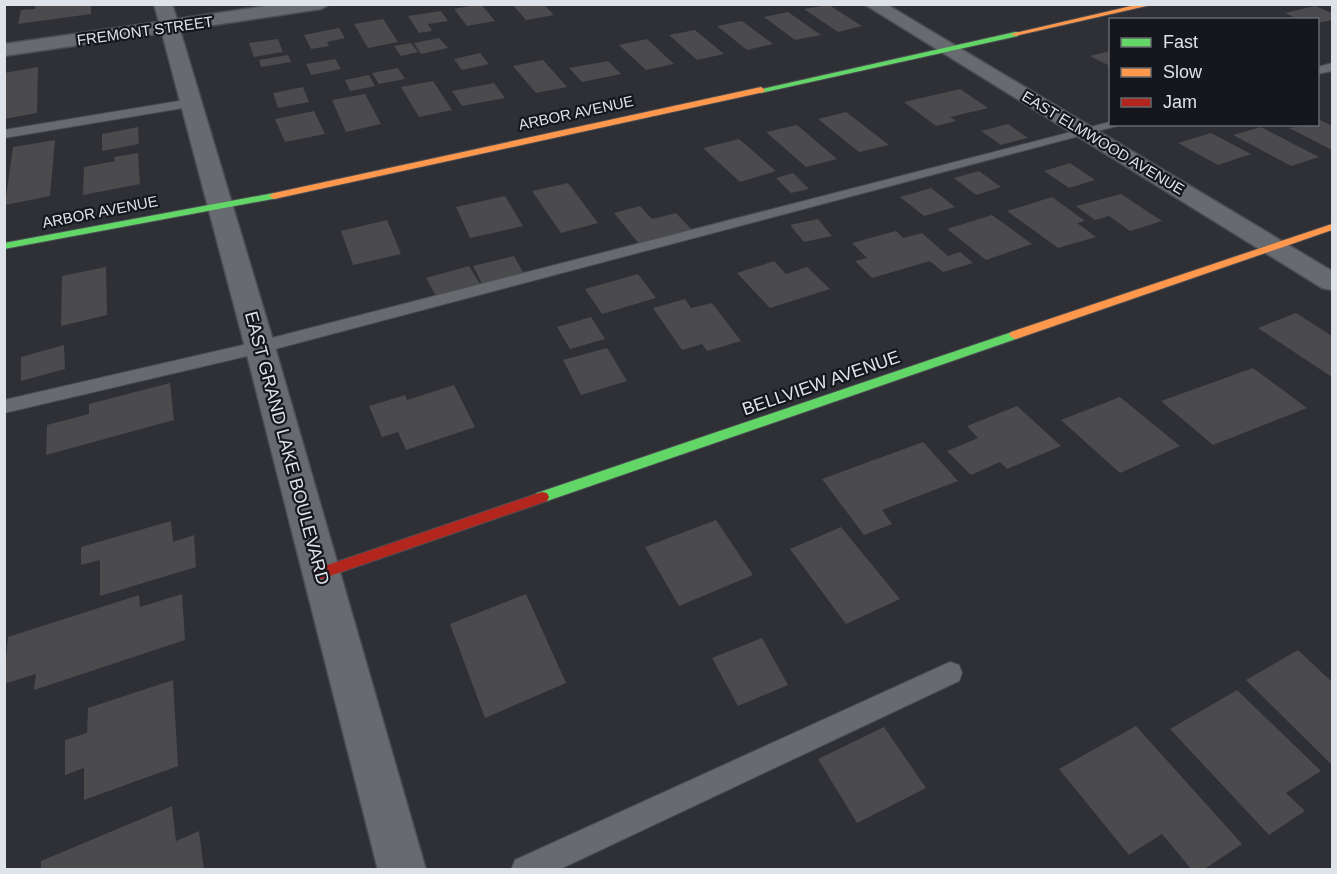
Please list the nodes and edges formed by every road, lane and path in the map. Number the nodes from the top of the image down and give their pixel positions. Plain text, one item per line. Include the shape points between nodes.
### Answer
1 (321, 4) edge
2 (873, 4) edge
3 (1152, 4) edge
4 (167, 16) edge
5 (946, 49) junction
6 (4, 50) edge
7 (191, 103) junction
8 (1111, 126) edge
9 (1086, 133) junction
10 (4, 134) edge
11 (220, 206) junction
12 (1332, 227) edge
13 (4, 246) edge
14 (1274, 247) junction
15 (1332, 282) edge
16 (260, 347) junction
17 (4, 407) edge
18 (321, 573) junction
19 (950, 674) dead end
20 (402, 870) edge
21 (525, 870) edge

1 - 4 street, FREMONT STREET
2 - 5 street, EAST ELMWOOD AVENUE
3 - 5 street, ARBOR AVENUE
4 - 6 street, FREMONT STREET
4 - 7 street, EAST GRAND LAKE BOULEVARD
5 - 9 street, EAST ELMWOOD AVENUE
5 - 11 street, ARBOR AVENUE
7 - 10 lane
7 - 11 street, EAST GRAND LAKE BOULEVARD
8 - 9 lane
9 - 14 street, EAST ELMWOOD AVENUE
9 - 16 lane
11 - 13 street, ARBOR AVENUE
11 - 16 street, EAST GRAND LAKE BOULEVARD
12 - 14 street, BELLVIEW AVENUE
14 - 15 street, EAST ELMWOOD AVENUE
14 - 18 street, BELLVIEW AVENUE
16 - 17 lane
16 - 18 street, EAST GRAND LAKE BOULEVARD
18 - 20 street, EAST GRAND LAKE BOULEVARD
19 - 21 lane

